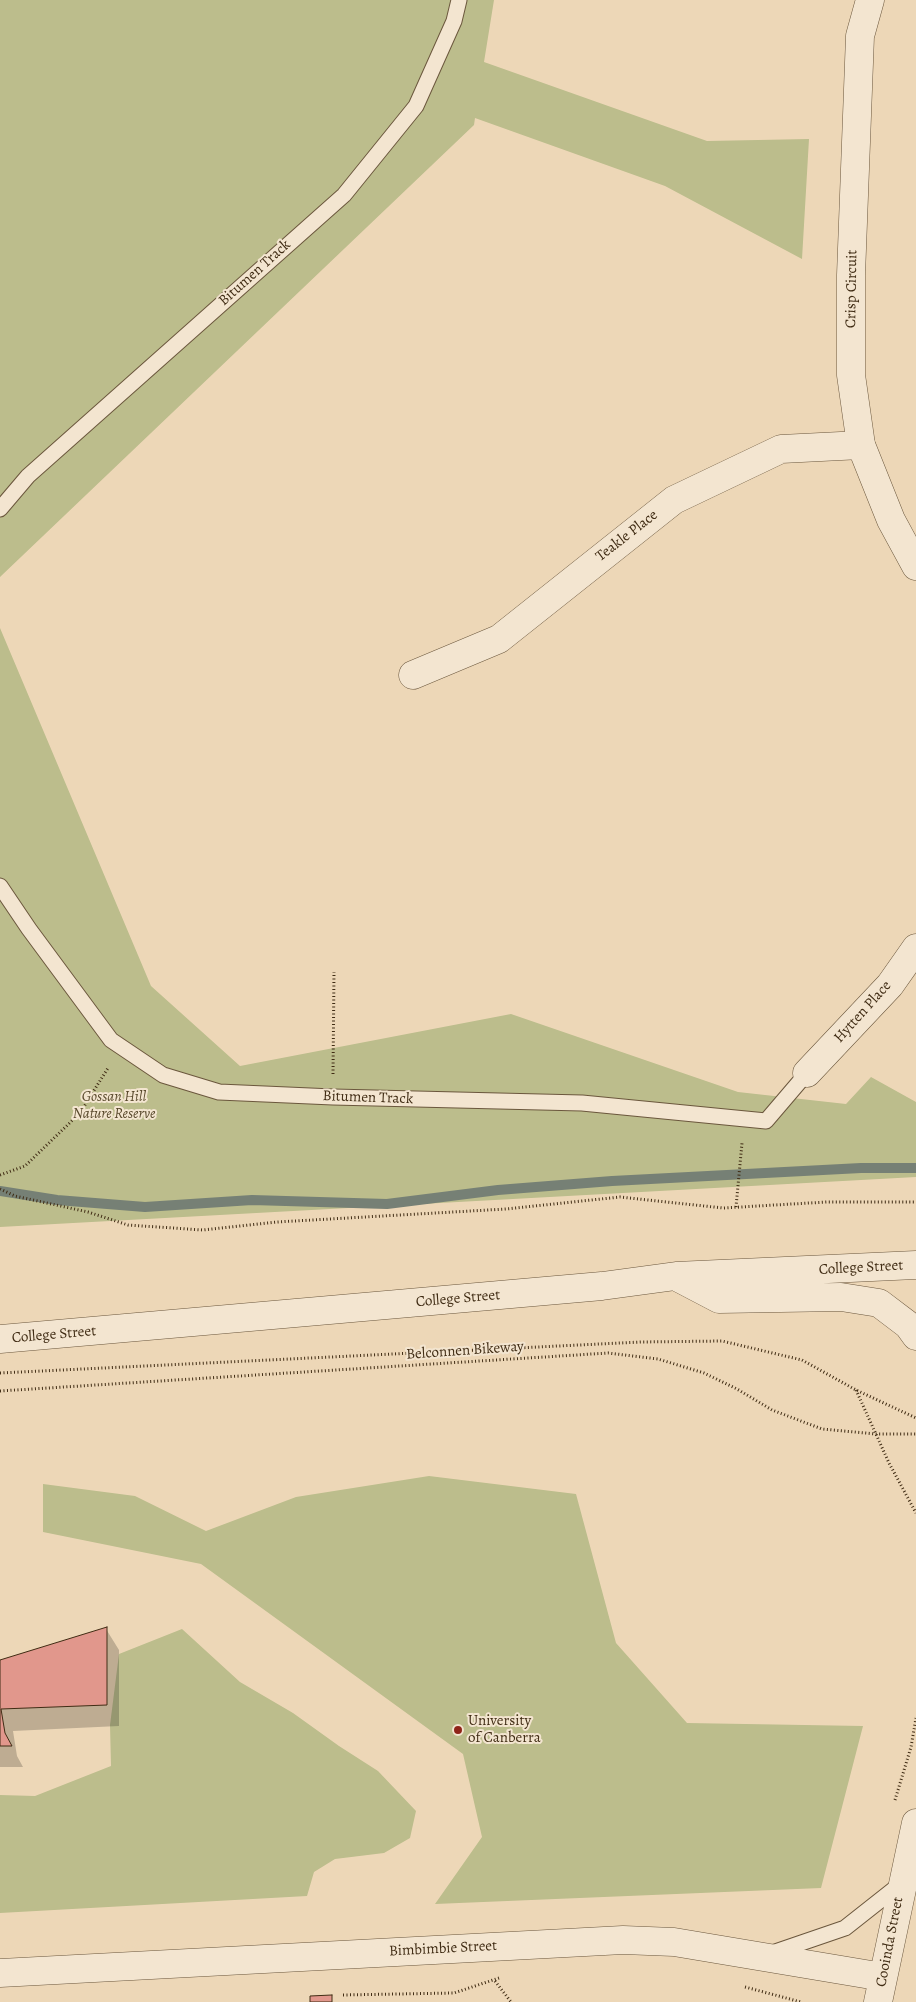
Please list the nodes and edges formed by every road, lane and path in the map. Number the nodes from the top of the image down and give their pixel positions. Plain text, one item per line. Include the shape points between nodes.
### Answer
1 (459, 0) edge
2 (870, 0) edge
3 (861, 445) junction
4 (0, 509) edge
5 (916, 566) edge
6 (413, 675) dead end
7 (0, 886) edge
8 (916, 948) edge
9 (334, 972) dead end
10 (121, 1047) junction
11 (806, 1074) joint
12 (333, 1097) junction
13 (744, 1119) junction
14 (0, 1175) edge
15 (0, 1189) edge
16 (916, 1202) edge
17 (736, 1207) junction
18 (916, 1265) edge
19 (676, 1276) junction
20 (916, 1336) edge
21 (0, 1339) edge
22 (0, 1373) edge
23 (856, 1390) junction
24 (0, 1391) edge
25 (916, 1418) edge
26 (876, 1434) junction
27 (916, 1434) edge
28 (916, 1513) edge
29 (916, 1718) edge
30 (894, 1803) dead end
31 (916, 1823) edge
32 (902, 1883) junction
33 (761, 1957) junction
34 (0, 1973) edge
35 (503, 1975) dead end
36 (495, 1981) junction
37 (743, 1987) dead end
38 (881, 1990) edge
39 (342, 1995) dead end
40 (511, 2002) edge
41 (801, 2002) edge

1 - 4 lane, Bitumen Track via 454,21 416,106 344,195 36,469
2 - 3 street, Crisp Circuit via 860,36 851,275 852,375
3 - 5 street, Crisp Circuit via 891,520
3 - 6 street, Teakle Place via 780,449 674,500 499,639
7 - 10 lane, Bitumen Track via 111,1040
8 - 11 street, Hytten Place via 890,984
9 - 12 path
10 - 12 lane, Bitumen Track via 163,1075 220,1092
10 - 14 path via 80,1113 26,1166
11 - 13 lane, Bitumen Track via 766,1121
12 - 13 lane, Bitumen Track via 582,1103
13 - 17 path
15 - 17 path via 15,1196 88,1212 128,1225 202,1230 277,1222 506,1209 620,1197
16 - 17 path
18 - 19 street, College Street
19 - 20 street via 719,1299 841,1297 880,1303 908,1325
19 - 21 street, College Street via 602,1286
22 - 23 path via 641,1342 722,1341 802,1360
23 - 25 path
23 - 26 path
24 - 26 path, Belconnen Bikeway via 608,1353 658,1359 704,1372 772,1410 822,1429
26 - 27 path, Belconnen Bikeway
26 - 28 path
29 - 30 path
31 - 32 street, Cooinda Street
32 - 33 lane via 845,1928
32 - 38 street, Cooinda Street
33 - 34 street, Bimbimbie Street via 674,1942 623,1940
33 - 38 street, Bimbimbie Street
35 - 36 path
36 - 39 path via 454,1993
36 - 40 path
37 - 41 path

